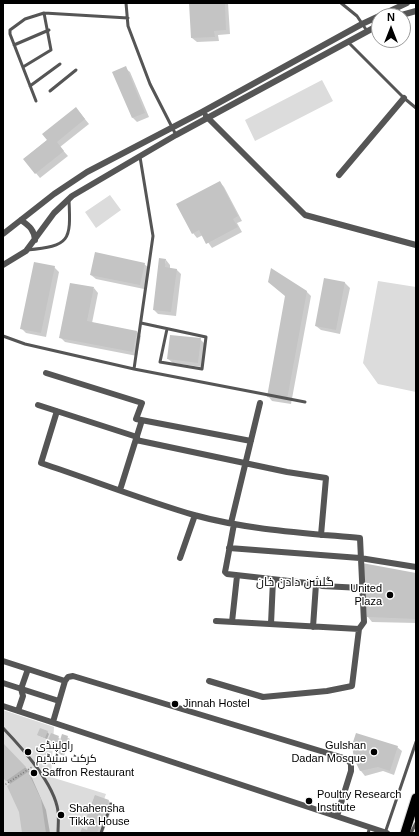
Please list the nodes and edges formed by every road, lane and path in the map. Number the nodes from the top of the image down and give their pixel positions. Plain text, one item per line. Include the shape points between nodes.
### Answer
1 (126, 3) edge
2 (341, 3) edge
3 (407, 3) edge
4 (44, 13) junction
5 (128, 18) junction
6 (362, 24) junction
7 (371, 29) edge
8 (49, 30) junction
9 (366, 31) junction
10 (347, 42) junction
11 (14, 45) junction
12 (60, 64) dead end
13 (23, 67) junction
14 (76, 70) dead end
15 (30, 86) junction
16 (50, 91) dead end
17 (404, 98) junction
18 (36, 101) dead end
19 (416, 108) edge
20 (202, 112) junction
21 (208, 119) junction
22 (172, 127) junction
23 (176, 136) junction
24 (140, 157) junction
25 (339, 174) dead end
26 (65, 186) junction
27 (70, 197) junction
28 (21, 220) junction
29 (3, 234) edge
30 (34, 240) junction
31 (416, 245) edge
32 (26, 251) junction
33 (3, 265) edge
34 (141, 323) junction
35 (167, 329) junction
36 (3, 336) edge
37 (134, 369) junction
38 (46, 373) dead end
39 (305, 402) dead end
40 (260, 403) dead end
41 (38, 405) dead end
42 (57, 411) junction
43 (142, 420) junction
44 (136, 439) junction
45 (251, 441) junction
46 (247, 463) junction
47 (120, 490) junction
48 (195, 515) junction
49 (233, 523) junction
50 (321, 535) junction
51 (229, 548) junction
52 (180, 558) dead end
53 (360, 558) junction
54 (416, 567) edge
55 (237, 576) junction
56 (273, 580) junction
57 (316, 584) junction
58 (362, 588) junction
59 (216, 621) dead end
60 (232, 622) junction
61 (271, 624) junction
62 (313, 627) junction
63 (360, 629) junction
64 (3, 660) edge
65 (28, 669) junction
66 (65, 681) junction
67 (209, 681) dead end
68 (3, 683) edge
69 (21, 689) junction
70 (59, 701) junction
71 (3, 706) edge
72 (18, 711) junction
73 (53, 722) junction
74 (3, 728) edge
75 (416, 742) edge
76 (35, 765) junction
77 (3, 786) edge
78 (416, 798) edge
79 (111, 804) dead end
80 (337, 816) junction
81 (416, 824) edge
82 (369, 830) edge
83 (58, 833) edge
84 (100, 833) edge
85 (386, 833) edge
86 (405, 833) edge
87 (411, 833) edge

1 - 5 lane
2 - 6 lane via 357,16
3 - 6 street
4 - 5 lane
4 - 8 lane
4 - 11 lane via 25,19 10,30
5 - 22 lane via 128,26 150,84
6 - 9 lane
6 - 20 street
7 - 9 street
8 - 11 lane
8 - 13 lane via 51,50
9 - 10 street
10 - 17 lane
10 - 21 street
11 - 13 lane
12 - 15 lane
13 - 15 lane
14 - 16 lane
15 - 18 lane
17 - 19 lane
17 - 25 street
20 - 21 street
20 - 22 street
21 - 23 street
21 - 31 street via 305,215
22 - 23 lane
22 - 26 street
23 - 24 street
24 - 27 street
24 - 34 lane via 153,236
26 - 27 street
26 - 28 street
27 - 30 street
27 - 32 lane via 70,228 66,238 52,246
28 - 29 street
28 - 30 street via 34,233
30 - 32 street
32 - 33 street
34 - 35 lane
34 - 37 lane
35 - 35 lane via 206,337 202,369 160,362
36 - 37 lane via 25,344
37 - 39 lane
38 - 43 street via 142,403 136,419
40 - 45 street
41 - 42 street
42 - 44 street
42 - 47 street via 42,463
43 - 44 street
43 - 45 street
44 - 46 street
44 - 47 street
45 - 46 street
46 - 49 street
46 - 50 street via 326,478
47 - 48 street
48 - 49 street
48 - 52 street
49 - 50 street
49 - 51 street
50 - 53 street via 360,538
51 - 53 street
51 - 55 street via 225,572
53 - 54 street
53 - 58 street
55 - 56 street
55 - 60 street
56 - 57 street
56 - 61 street
57 - 58 street
57 - 62 street
58 - 63 street via 364,622
59 - 60 street
60 - 61 street
61 - 62 street
62 - 63 street
63 - 67 street via 352,686 263,697
64 - 65 street
65 - 66 street
65 - 69 street
66 - 70 street
66 - 80 street via 73,676 347,759 352,764 351,771
68 - 69 street
69 - 70 street
69 - 72 street via 24,696
70 - 73 street
71 - 72 street
72 - 73 street
73 - 80 street
74 - 76 lane
75 - 85 lane
76 - 77 path
76 - 83 lane via 46,782 58,810
78 - 86 main road
79 - 84 lane
80 - 82 street
81 - 87 lane
82 - 85 street

